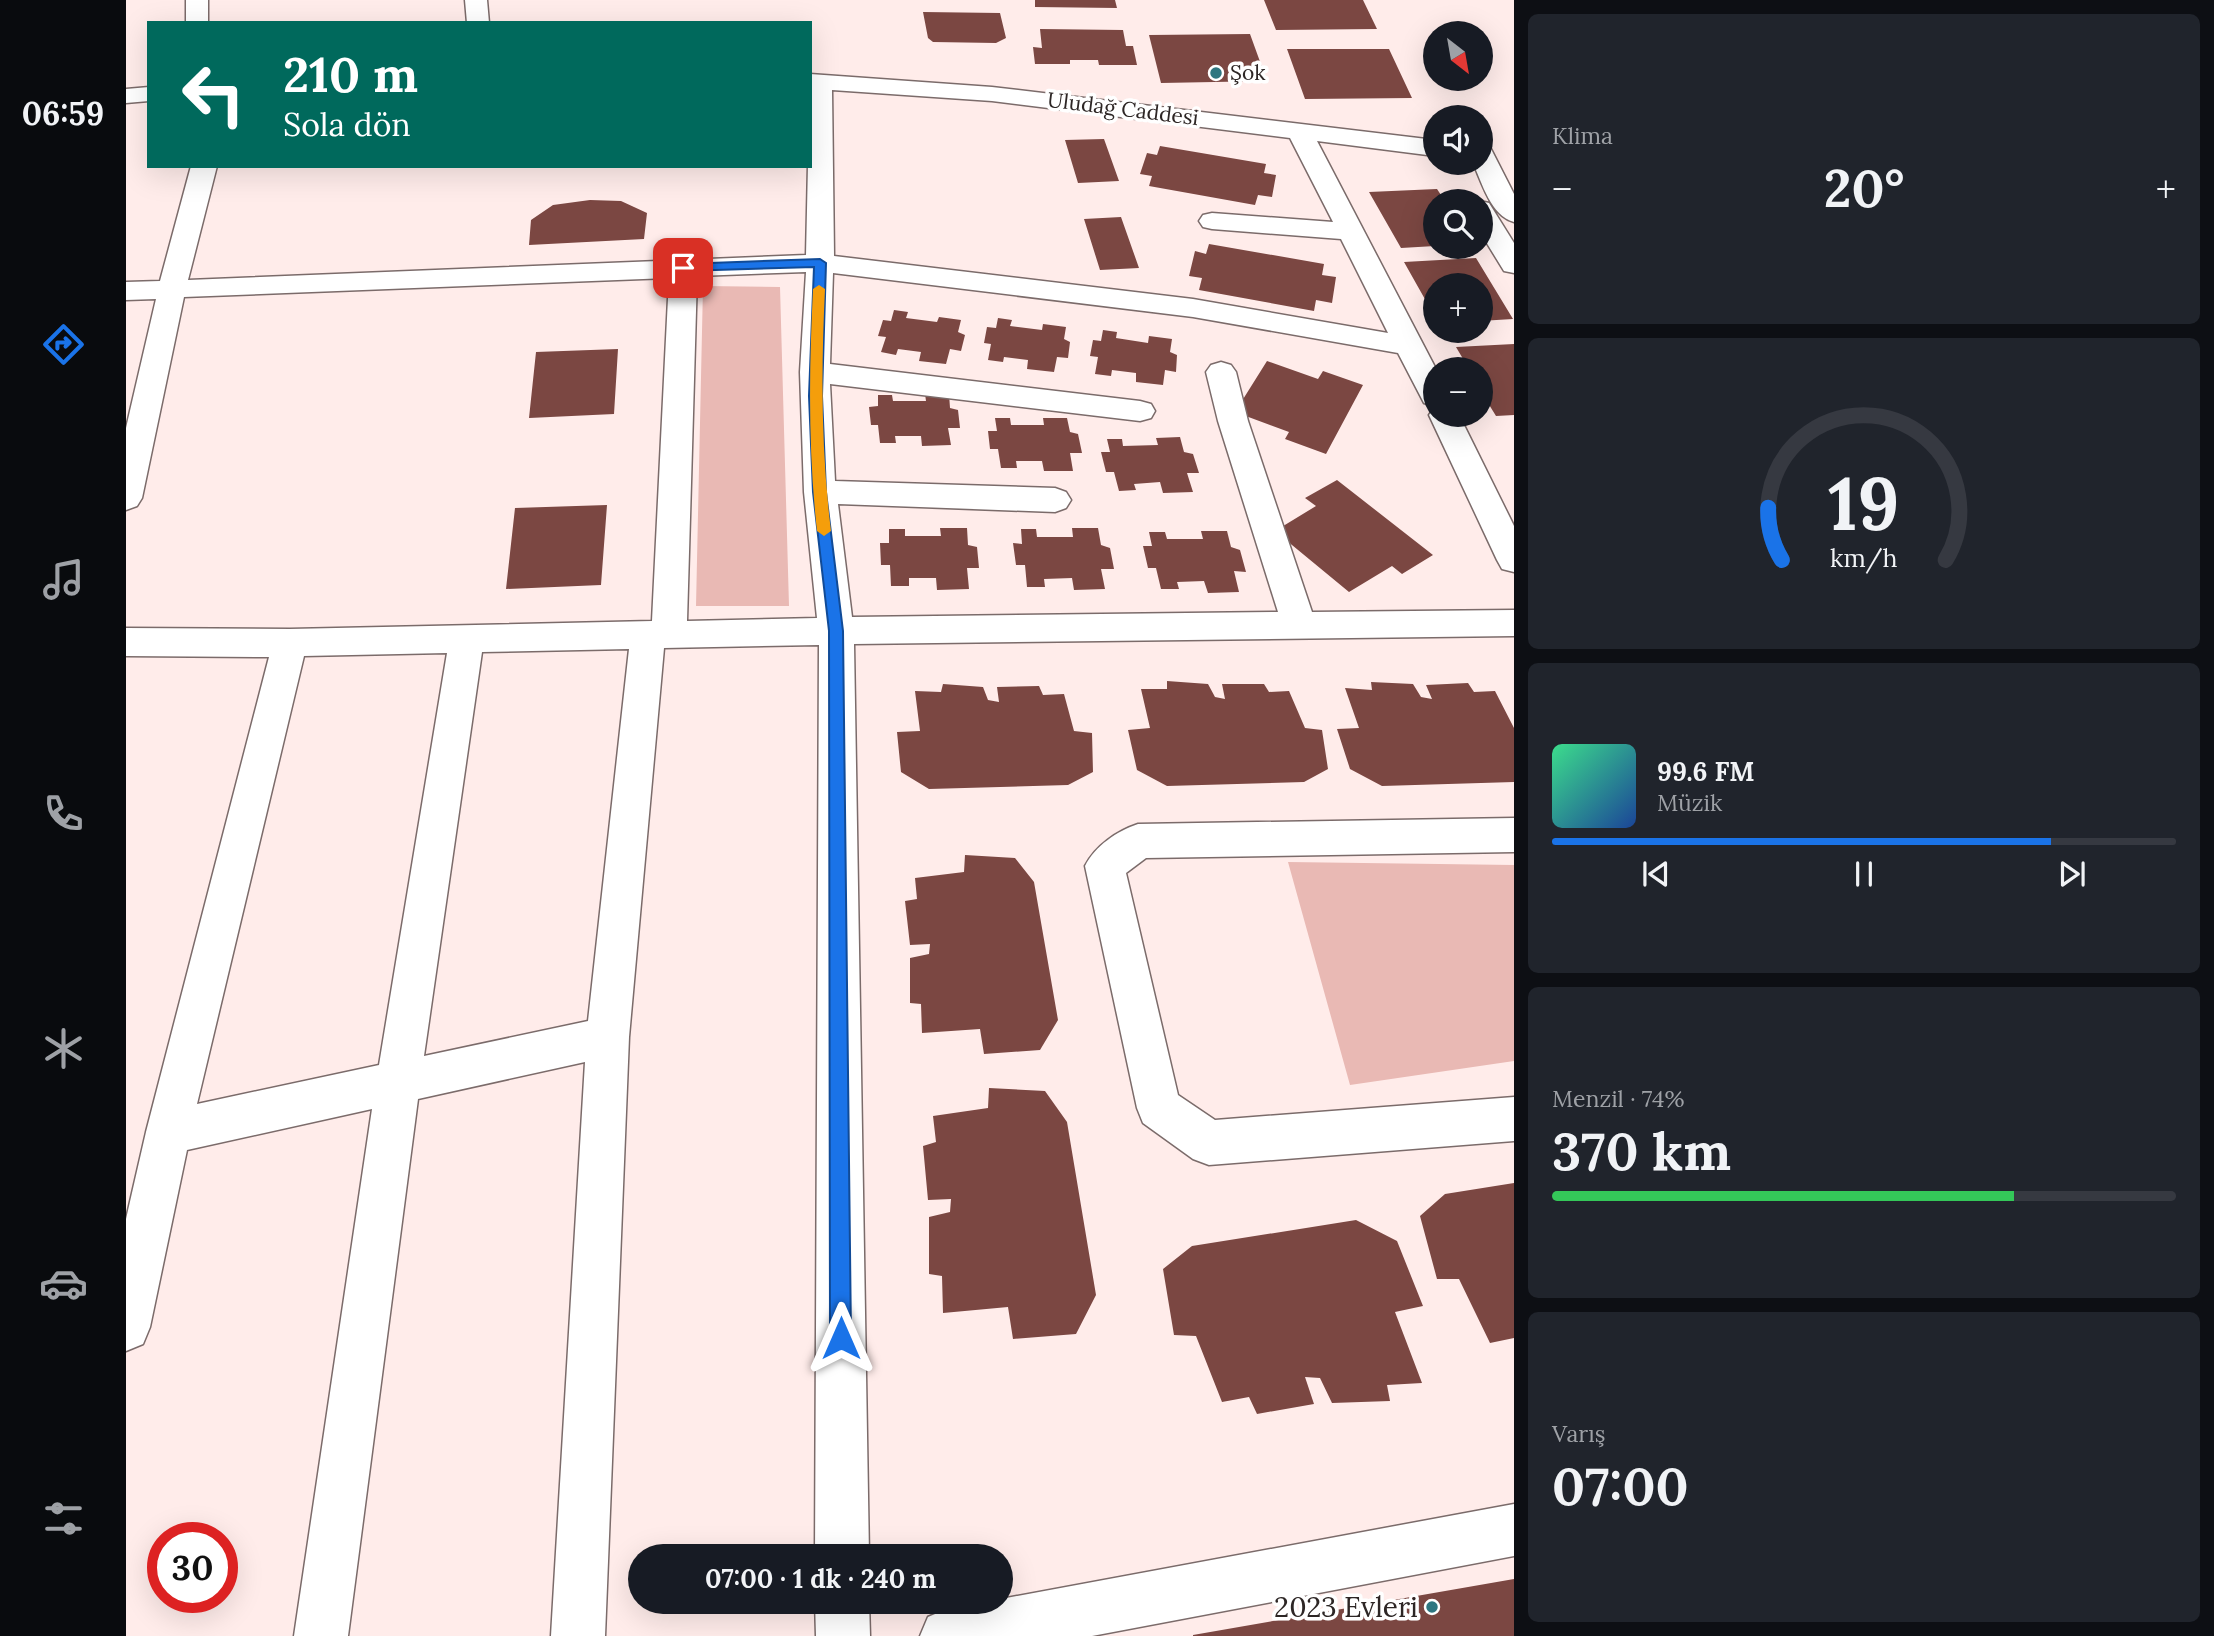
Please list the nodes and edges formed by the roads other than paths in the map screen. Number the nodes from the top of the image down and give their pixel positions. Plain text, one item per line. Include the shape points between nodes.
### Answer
1 (197, 0) edge
2 (476, 0) edge
3 (197, 21) edge
4 (478, 21) edge
5 (815, 82) edge
6 (147, 94) edge
7 (126, 96) edge
8 (1299, 131) junction
9 (1423, 146) edge
10 (1493, 155) edge
11 (1514, 158) edge
12 (203, 168) edge
13 (1492, 175) edge
14 (1514, 215) edge
15 (1212, 221) dead end
16 (1493, 230) edge
17 (1353, 232) junction
18 (820, 263) junction
19 (1514, 265) edge
20 (683, 268) junction
21 (172, 288) junction
22 (126, 291) edge
23 (1411, 346) junction
24 (1423, 371) edge
25 (815, 372) junction
26 (1221, 372) dead end
27 (1140, 411) dead end
28 (1450, 427) edge
29 (820, 492) junction
30 (126, 498) edge
31 (1055, 500) dead end
32 (1514, 561) edge
33 (1514, 623) edge
34 (1299, 624) junction
35 (836, 631) junction
36 (659, 635) junction
37 (466, 641) junction
38 (126, 642) edge
39 (290, 643) junction
40 (1514, 835) edge
41 (608, 1037) junction
42 (398, 1084) junction
43 (1514, 1119) edge
44 (168, 1132) junction
45 (126, 1326) edge
46 (1514, 1530) edge
47 (842, 1544) edge
48 (842, 1614) edge
49 (321, 1636) edge
50 (578, 1636) edge
51 (843, 1636) edge
52 (947, 1636) edge

1 - 3 street
2 - 4 street
5 - 8 street, Uludağ Caddesi via 992,94
5 - 18 street
6 - 7 street
8 - 9 street, Uludağ Caddesi
8 - 17 street
10 - 11 street
12 - 21 street
13 - 14 street
15 - 17 street
16 - 19 street
17 - 23 street
18 - 20 street
18 - 23 street via 1193,308
18 - 25 street
20 - 21 street
20 - 36 street
21 - 22 street
21 - 30 street
23 - 24 street
25 - 27 street
25 - 29 street
26 - 34 street
28 - 32 street
29 - 31 street
29 - 35 street
33 - 34 street
34 - 35 street
35 - 36 street
35 - 47 street
36 - 37 street
36 - 41 street
37 - 39 street
37 - 42 street
38 - 39 street
39 - 44 street
40 - 43 street via 1138,841 1105,866 1159,1108 1209,1143
41 - 42 street
41 - 50 street
42 - 44 street
42 - 49 street
44 - 45 street
46 - 52 street
48 - 51 street

